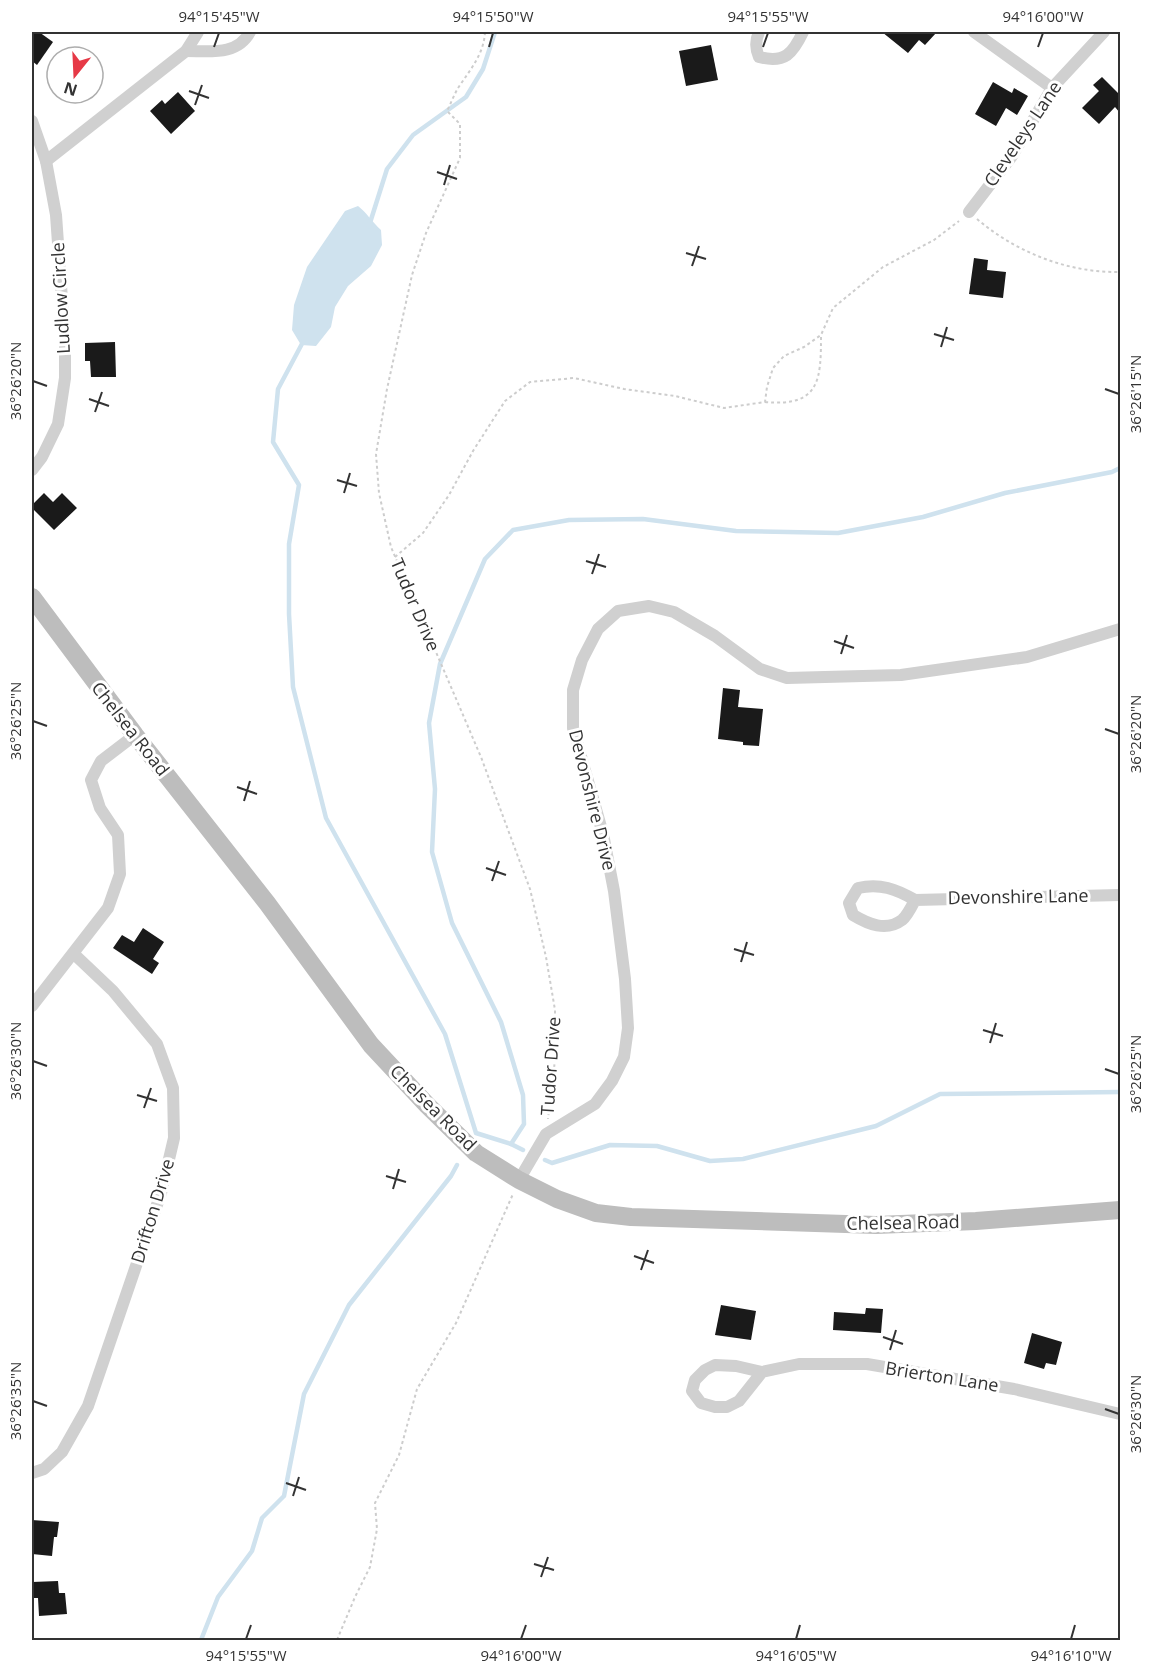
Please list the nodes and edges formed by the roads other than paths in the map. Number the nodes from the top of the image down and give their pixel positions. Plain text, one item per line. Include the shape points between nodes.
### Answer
1 (198, 32) edge
2 (250, 32) edge
3 (759, 32) edge
4 (803, 32) edge
5 (974, 32) edge
6 (1104, 32) edge
7 (186, 51) junction
8 (1052, 88) junction
9 (32, 121) edge
10 (46, 161) junction
11 (969, 212) road end
12 (32, 470) edge
13 (32, 597) edge
14 (1120, 629) edge
15 (135, 735) junction
16 (1120, 895) edge
17 (915, 900) junction
18 (74, 954) junction
19 (32, 1006) edge
20 (546, 1134) joint
21 (519, 1180) junction
22 (1120, 1210) edge
23 (762, 1372) junction
24 (1120, 1414) edge
25 (32, 1473) edge

1 - 7 street
2 - 7 street via 245,42 231,49
3 - 4 street via 756,50 759,57 770,60 792,52
5 - 8 street
6 - 8 street, Cleveleys Lane
7 - 10 street
8 - 11 street, Cleveleys Lane via 1012,156
9 - 10 street, Ludlow Circle
10 - 12 street, Ludlow Circle via 56,215 65,378 58,424
13 - 15 street, Chelsea Road
14 - 20 street, Devonshire Drive via 1028,657 901,675 787,678 760,669 674,612 649,606 618,611 598,629 582,660 573,690 573,728 603,834 614,891 628,1028 624,1057 595,1104
15 - 18 street via 101,762 91,780 100,808 118,835 120,874 108,908
15 - 21 street, Chelsea Road via 371,1044 476,1153
16 - 17 street, Devonshire Lane
17 - 17 street, Devonshire Lane via 874,885 858,888 849,903 853,915 885,927 903,920
18 - 19 street
18 - 25 street, Drifton Drive via 113,991 157,1044 173,1088 174,1138 161,1193 88,1406 62,1452 44,1469
20 - 21 street, Tudor Drive
21 - 22 street, Chelsea Road via 596,1213 631,1217 876,1225
23 - 23 street, Brierton Lane via 716,1365 695,1380 692,1391 701,1403 727,1407 740,1401
23 - 24 street, Brierton Lane via 800,1364 867,1364 1014,1389

